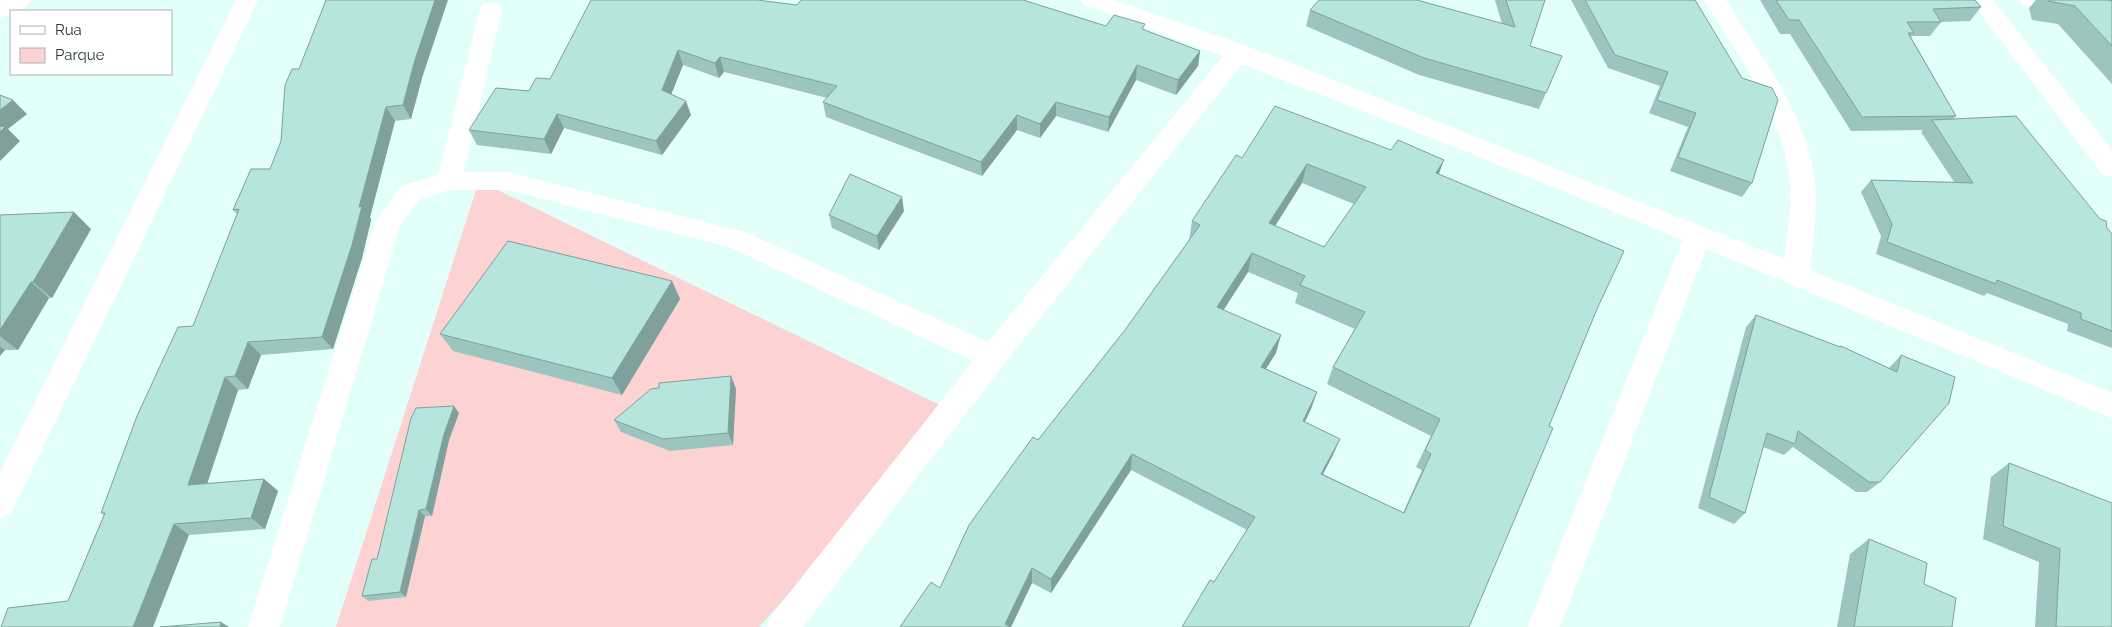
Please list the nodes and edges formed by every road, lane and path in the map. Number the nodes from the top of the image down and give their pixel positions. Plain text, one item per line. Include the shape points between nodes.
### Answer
1 (21, 0) edge
2 (247, 0) edge
3 (1092, 0) edge
4 (1715, 0) edge
5 (1982, 0) edge
6 (2031, 0) edge
7 (491, 9) dead end
8 (0, 11) edge
9 (2112, 13) edge
10 (1239, 52) junction
11 (2112, 168) edge
12 (449, 181) junction
13 (1698, 236) junction
14 (1796, 277) junction
15 (993, 357) junction
16 (2112, 406) edge
17 (0, 504) edge
18 (264, 627) edge
19 (783, 627) edge
20 (1544, 627) edge

1 - 8 street
2 - 17 street
3 - 10 street
4 - 14 street via 1783,115 1797,151 1803,184
5 - 11 street
6 - 9 street
7 - 12 street
10 - 13 street
10 - 15 street
12 - 15 street via 508,181 736,239
12 - 18 street via 410,193 389,220
13 - 14 street
13 - 20 street
14 - 16 street
15 - 19 street

